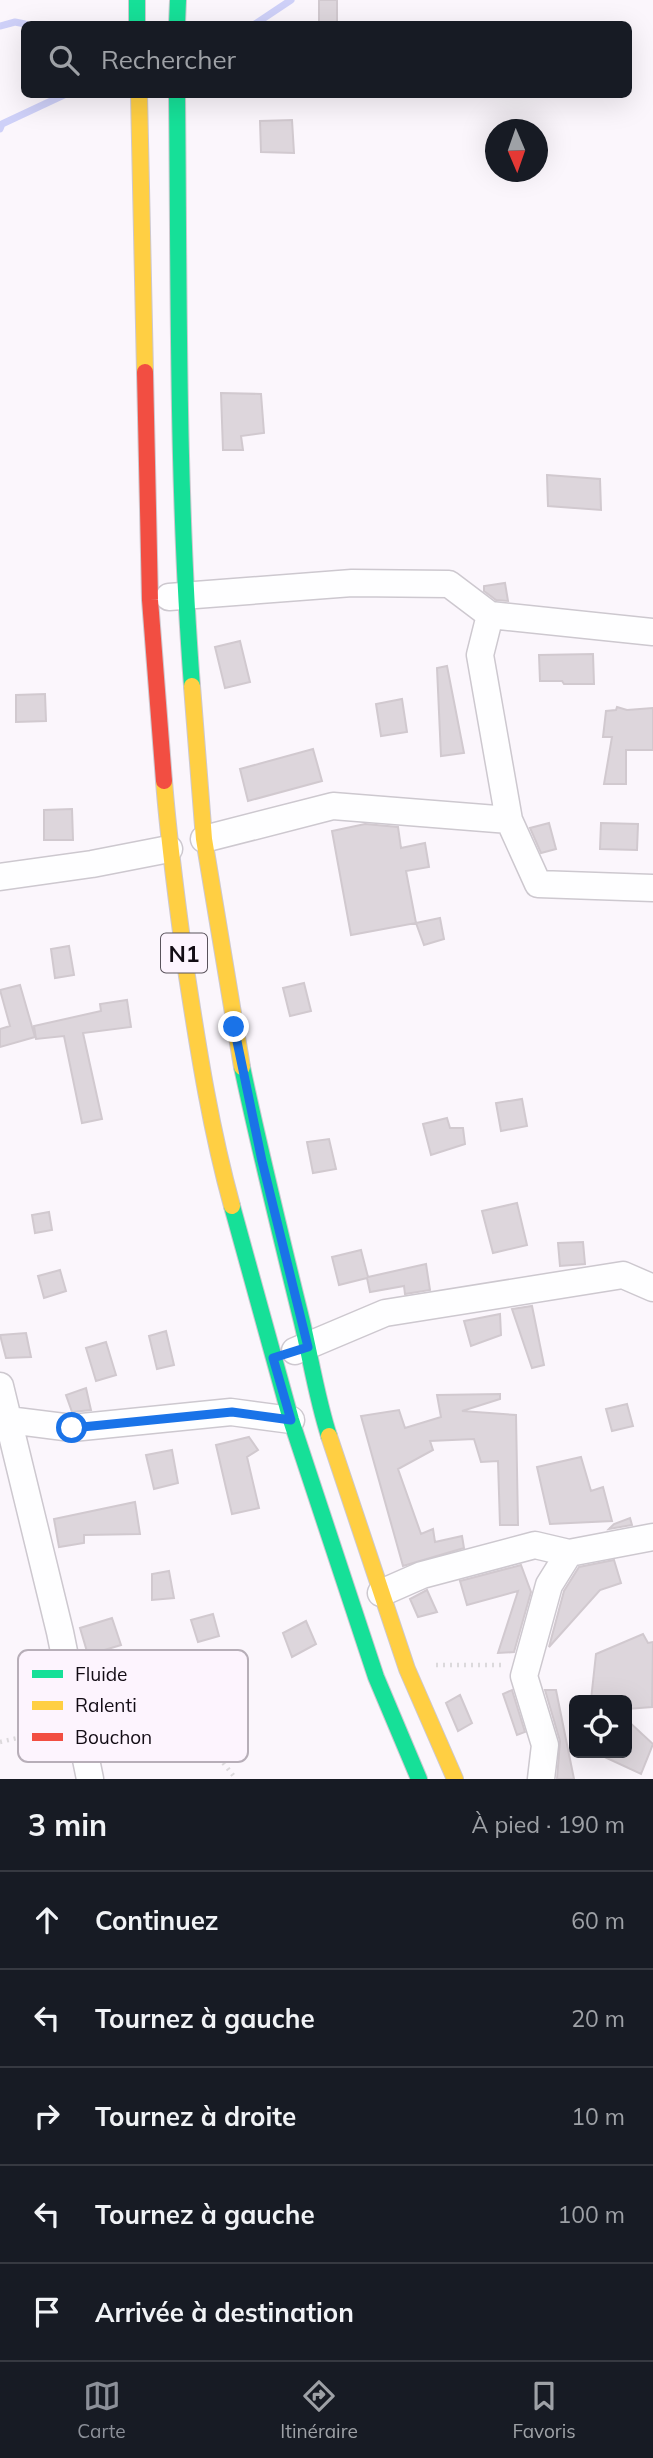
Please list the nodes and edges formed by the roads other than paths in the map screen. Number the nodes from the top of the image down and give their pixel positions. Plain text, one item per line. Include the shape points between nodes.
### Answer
1 (137, 0) edge
2 (178, 0) edge
3 (138, 21) edge
4 (177, 21) edge
5 (139, 98) edge
6 (177, 98) edge
7 (185, 595) junction
8 (150, 600) junction
9 (490, 615) junction
10 (653, 632) edge
11 (509, 820) junction
12 (204, 839) junction
13 (169, 849) junction
14 (0, 877) edge
15 (653, 888) edge
16 (653, 1288) edge
17 (308, 1347) junction
18 (273, 1358) junction
19 (0, 1387) edge
20 (4, 1419) edge
21 (291, 1420) junction
22 (653, 1536) edge
23 (569, 1553) junction
24 (381, 1593) junction
25 (63, 1650) edge
26 (419, 1779) edge
27 (455, 1779) edge
28 (541, 1779) edge

1 - 3 main road
2 - 4 main road
5 - 8 main road, N1
6 - 7 main road, N1
7 - 8 street
7 - 9 street via 352,583 449,584
7 - 12 main road, N1
8 - 13 main road, N1
9 - 10 street
9 - 11 street via 481,655
11 - 12 street via 332,806
11 - 15 street via 538,884
12 - 17 main road, N1 via 234,1027
13 - 14 street
13 - 18 main road, N1 via 217,1152
16 - 17 street via 622,1275 385,1313
17 - 18 street
17 - 24 main road, N1 via 320,1408
18 - 21 main road, N1
19 - 20 street
20 - 21 street via 72,1428 232,1412
20 - 25 street
21 - 26 main road, N1 via 376,1677
22 - 23 street
23 - 24 street via 536,1545 422,1575
23 - 28 street via 549,1585 524,1676 545,1745
24 - 27 main road, N1 via 407,1669

